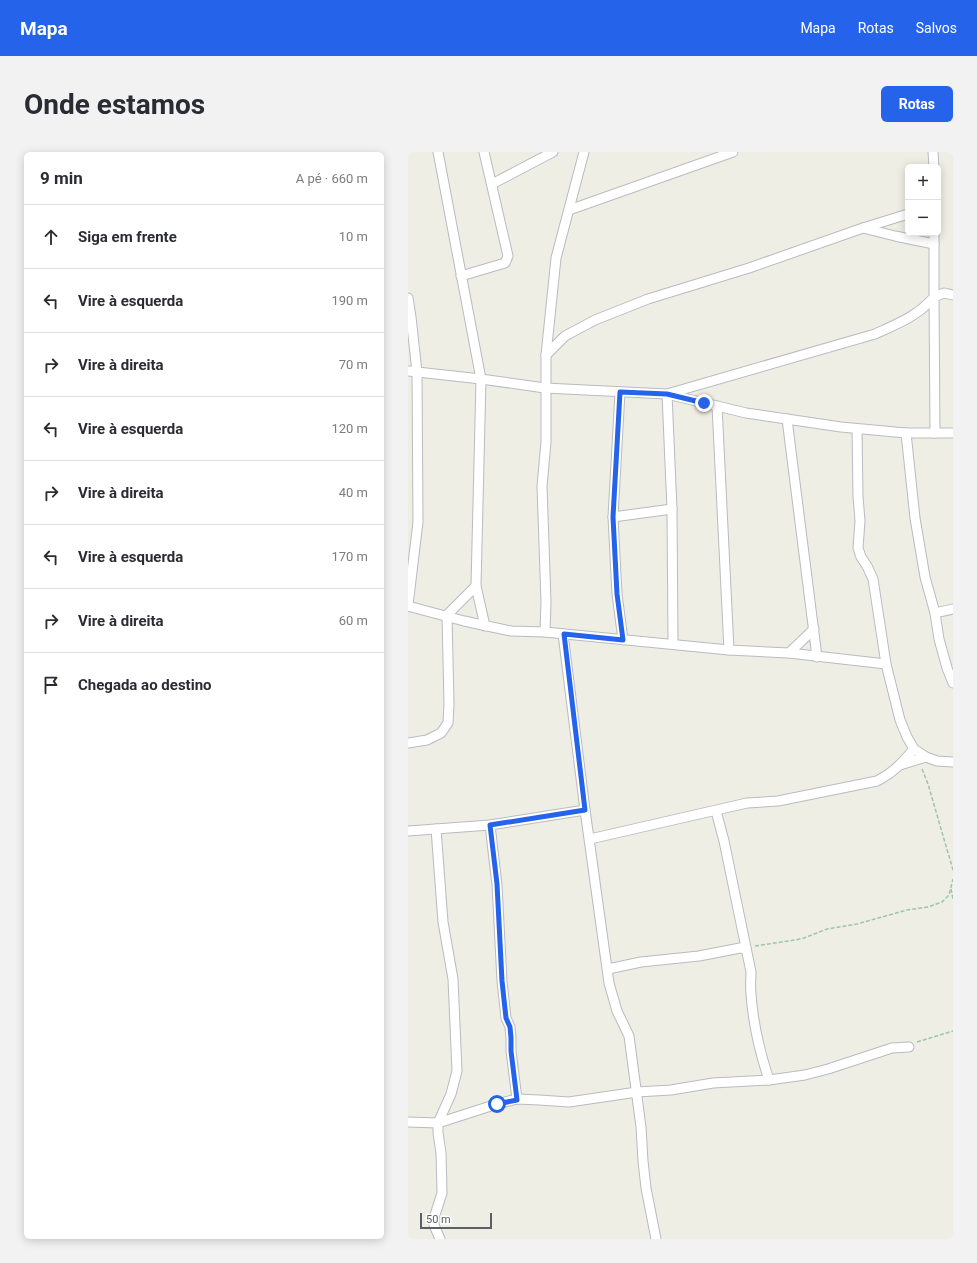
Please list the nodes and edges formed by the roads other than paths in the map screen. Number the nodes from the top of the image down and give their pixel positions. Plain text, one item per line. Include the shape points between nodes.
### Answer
1 (438, 152) edge
2 (484, 152) edge
3 (584, 152) edge
4 (733, 152) edge
5 (933, 152) edge
6 (550, 153) edge
7 (934, 164) edge
8 (492, 184) junction
9 (569, 210) junction
10 (905, 215) edge
11 (863, 228) junction
12 (934, 236) edge
13 (934, 244) junction
14 (461, 276) junction
15 (953, 295) edge
16 (934, 297) junction
17 (408, 298) edge
18 (546, 355) junction
19 (412, 371) edge
20 (481, 379) junction
21 (545, 388) junction
22 (620, 392) junction
23 (667, 394) junction
24 (717, 406) junction
25 (787, 419) junction
26 (857, 429) junction
27 (906, 433) junction
28 (935, 433) junction
29 (953, 433) edge
30 (672, 510) junction
31 (613, 517) junction
32 (476, 586) junction
33 (408, 605) edge
34 (953, 609) edge
35 (934, 613) junction
36 (447, 615) junction
37 (485, 626) junction
38 (814, 629) junction
39 (545, 632) junction
40 (564, 634) junction
41 (623, 640) junction
42 (673, 644) junction
43 (728, 650) junction
44 (789, 654) junction
45 (817, 657) junction
46 (886, 664) junction
47 (953, 682) edge
48 (408, 743) edge
49 (914, 749) junction
50 (922, 758) junction
51 (953, 762) edge
52 (900, 765) junction
53 (585, 810) junction
54 (716, 811) junction
55 (490, 825) junction
56 (436, 829) junction
57 (408, 831) edge
58 (590, 839) junction
59 (746, 949) junction
60 (608, 969) junction
61 (909, 1047) road end
62 (769, 1080) junction
63 (637, 1092) junction
64 (517, 1100) junction
65 (408, 1122) edge
66 (438, 1123) junction
67 (440, 1239) edge
68 (656, 1239) edge

1 - 14 street
2 - 8 street
3 - 9 street
4 - 9 street
5 - 7 street
6 - 8 street
8 - 14 street via 508,256 505,263
9 - 18 street via 556,258
10 - 11 street
11 - 13 street
11 - 18 street via 749,268 648,299 595,320 565,336
12 - 13 street
13 - 16 street
14 - 20 street
15 - 16 street via 944,293
16 - 23 street via 920,311 876,334
16 - 28 street
17 - 19 street
18 - 21 street
19 - 20 street
19 - 33 street via 418,522
20 - 21 street
20 - 32 street
21 - 22 street
21 - 39 street via 546,442 542,486
22 - 23 street
22 - 31 street
23 - 24 street
23 - 30 street
24 - 25 street
24 - 43 street
25 - 26 street
25 - 38 street
26 - 27 street
26 - 46 street via 860,521 858,548 873,579
27 - 28 street
27 - 35 street via 915,518
28 - 29 street
30 - 31 street
30 - 42 street
31 - 41 street via 617,594
32 - 36 street
32 - 37 street
33 - 36 street
34 - 35 street
35 - 47 street via 939,639
36 - 37 street
36 - 48 street via 448,723 441,733 427,740
37 - 39 street via 511,631
38 - 44 street
38 - 45 street
39 - 40 street
40 - 41 street
40 - 53 street
41 - 42 street
42 - 43 street
43 - 44 street
44 - 45 street
45 - 46 street
46 - 49 street via 900,720
49 - 50 street
49 - 52 street
50 - 51 street
50 - 52 street
52 - 54 street via 888,776 877,781
53 - 55 street
53 - 58 street
54 - 58 street
54 - 59 street
55 - 56 street
55 - 64 street via 497,884 502,981 506,1018 510,1027
56 - 57 street
56 - 66 street via 443,922 453,979 457,1071 451,1094
58 - 60 street
59 - 60 street via 641,962
59 - 62 street via 751,972 756,1030
60 - 63 street via 617,1011 629,1036
61 - 62 street via 892,1048 820,1071
62 - 63 street via 713,1083 671,1090
63 - 64 street via 569,1102
63 - 68 street via 645,1182
64 - 66 street
65 - 66 street
66 - 67 street via 442,1193 434,1225

